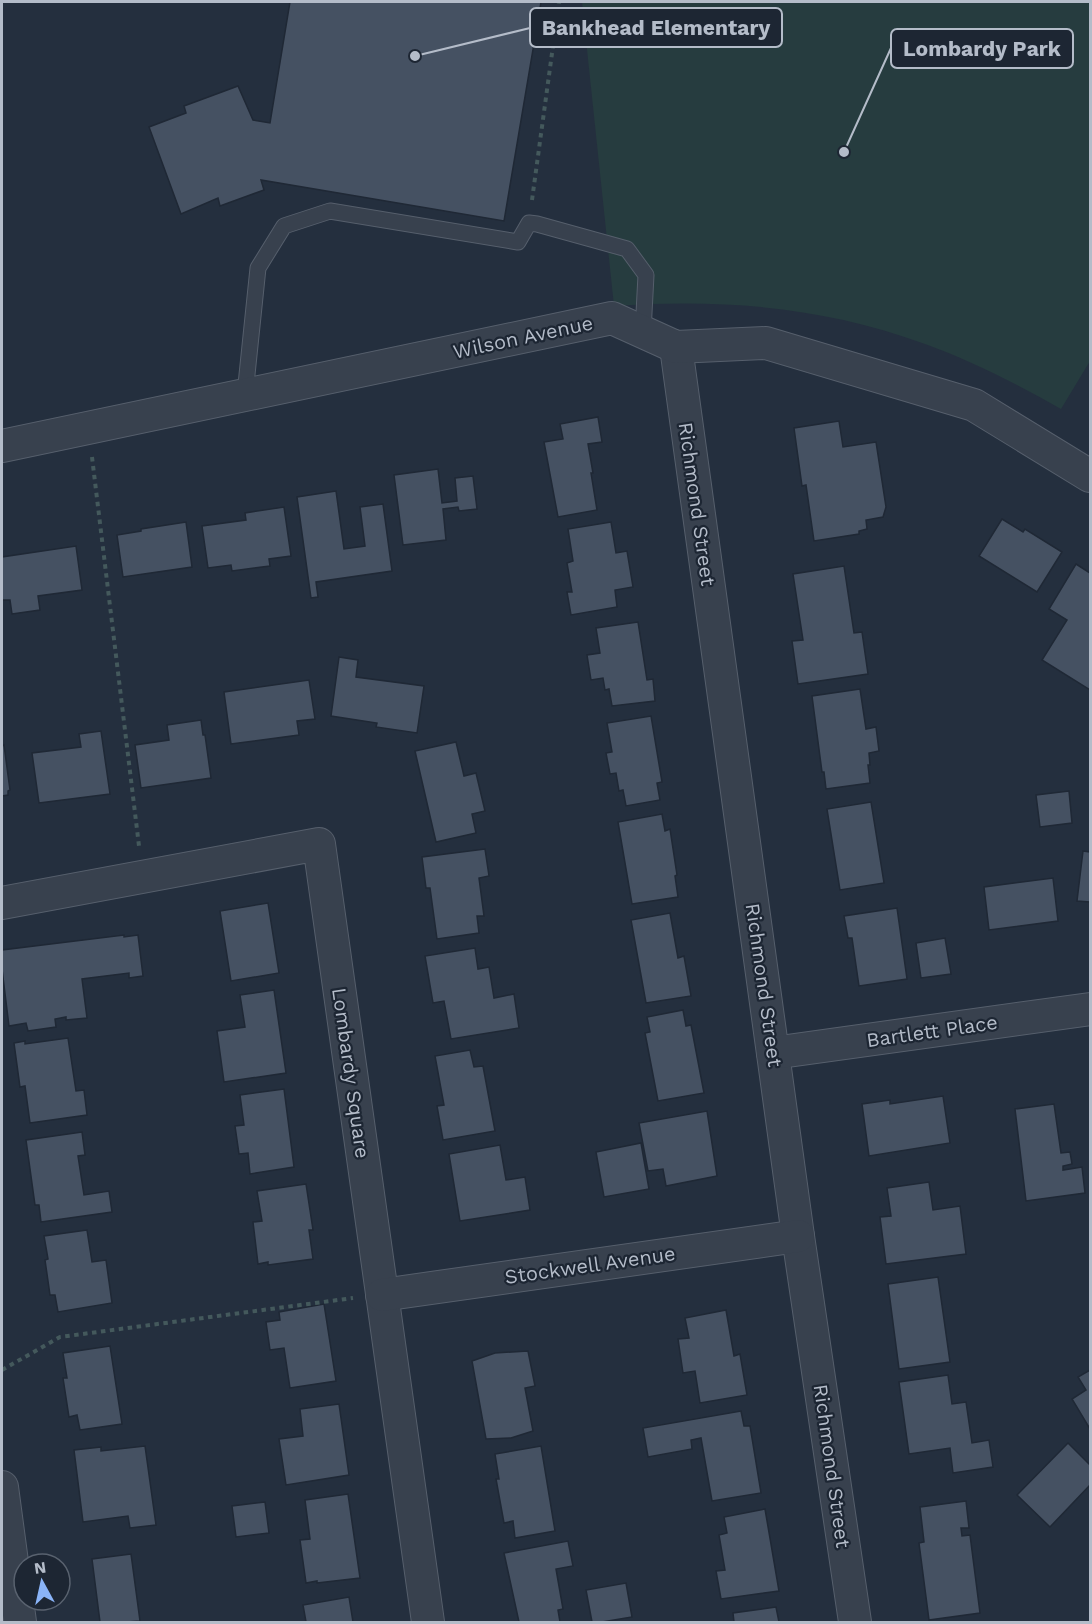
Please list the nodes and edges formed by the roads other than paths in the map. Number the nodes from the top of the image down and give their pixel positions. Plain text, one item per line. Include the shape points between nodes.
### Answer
1 (643, 332) junction
2 (676, 347) junction
3 (245, 394) junction
4 (2, 446) edge
5 (1090, 476) edge
6 (2, 903) edge
7 (1090, 1009) edge
8 (773, 1053) junction
9 (798, 1236) junction
10 (382, 1295) junction
11 (2, 1486) edge
12 (20, 1623) edge
13 (428, 1623) edge
14 (855, 1623) edge

1 - 2 street, Wilson Avenue
1 - 3 street, Wilson Avenue via 612,318
1 - 3 lane via 646,275 627,249 537,224 529,223 518,242 330,211 284,226 258,268
2 - 5 street, Wilson Avenue via 766,343 974,405
2 - 8 street, Richmond Street
3 - 4 street, Wilson Avenue
6 - 10 street, Lombardy Square via 319,844
7 - 8 street, Bartlett Place
8 - 9 street, Richmond Street
9 - 10 street, Stockwell Avenue
9 - 14 street, Richmond Street
10 - 13 street, Lombardy Square
11 - 12 street

